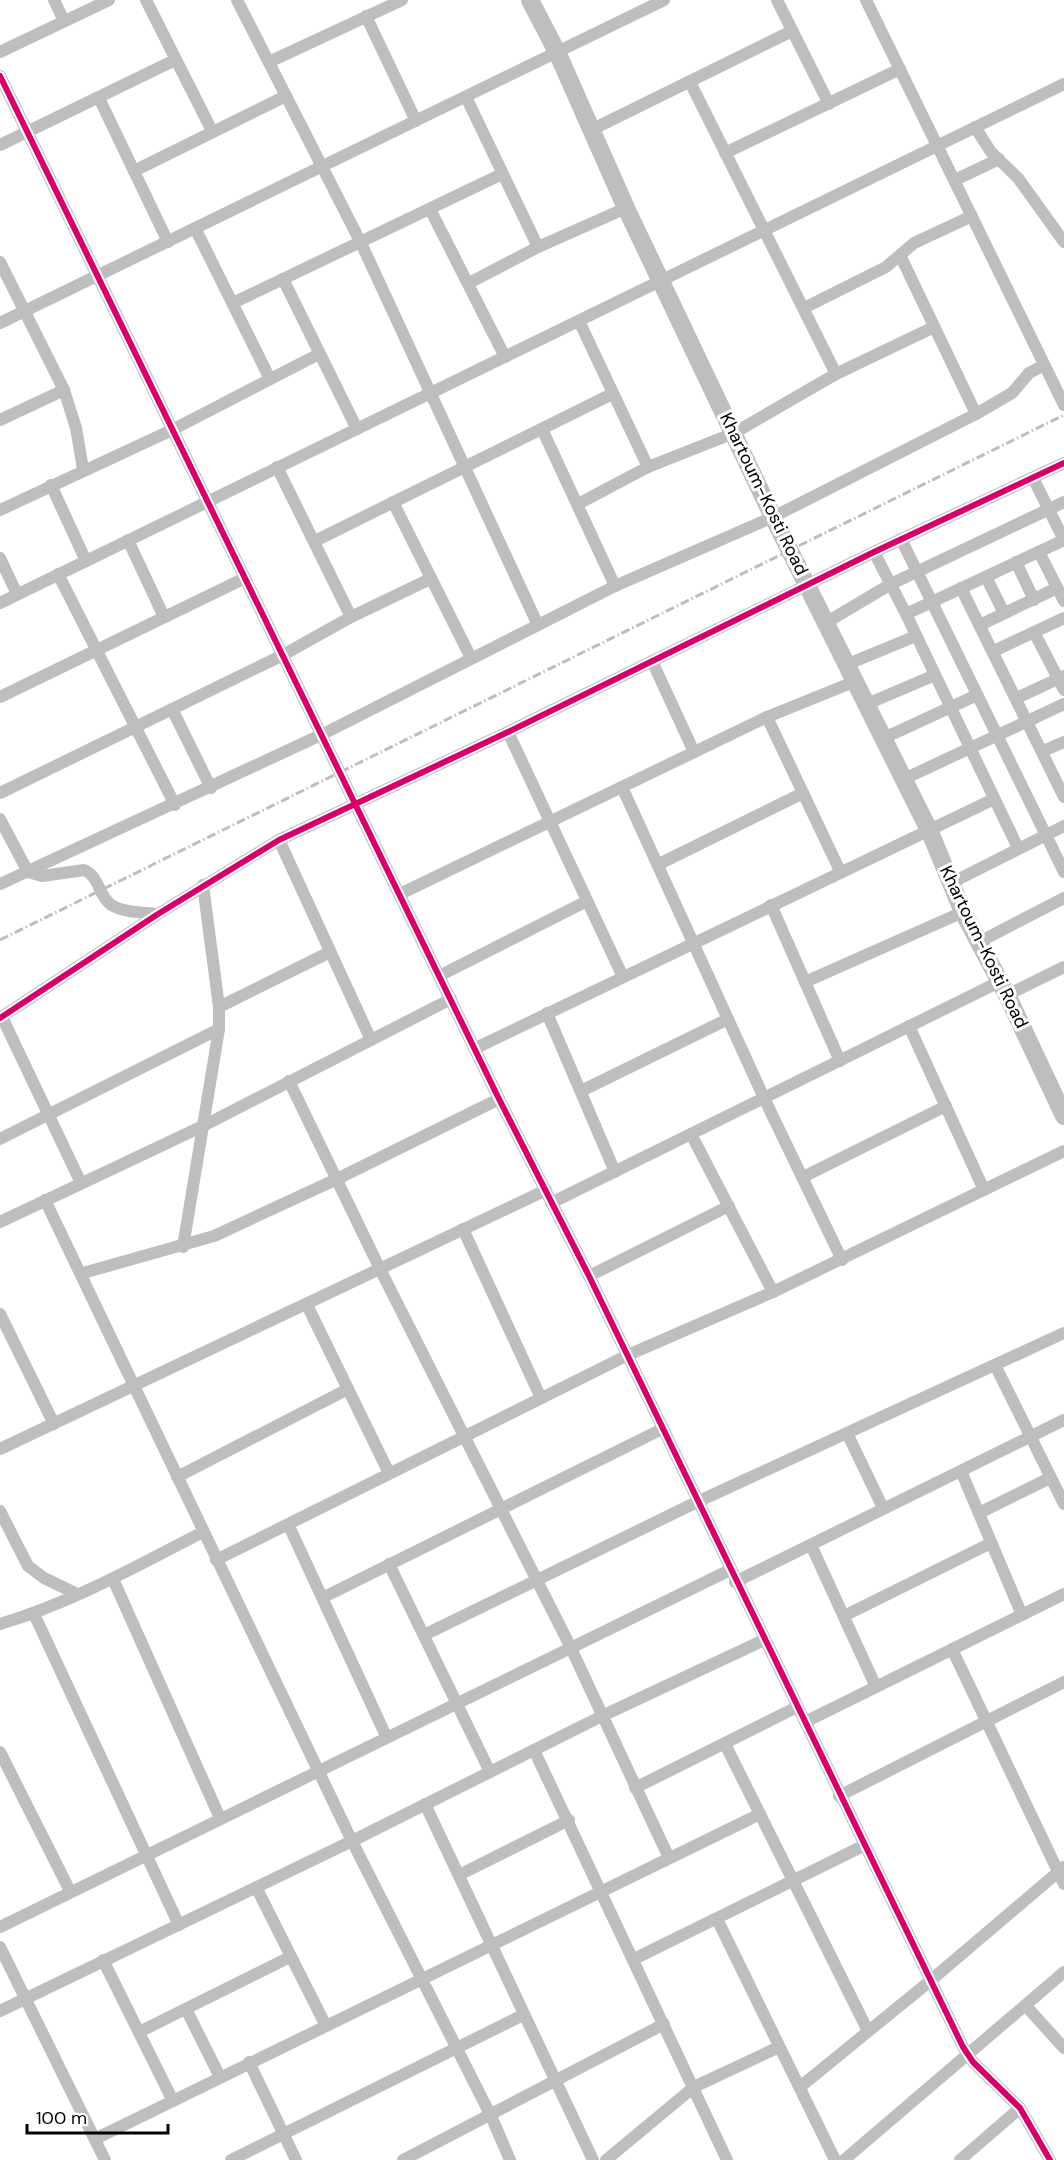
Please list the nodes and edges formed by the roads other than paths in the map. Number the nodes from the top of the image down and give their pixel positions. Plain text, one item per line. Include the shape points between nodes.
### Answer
1 (54, 0) edge
2 (109, 0) edge
3 (146, 0) edge
4 (237, 0) edge
5 (402, 0) edge
6 (530, 0) edge
7 (664, 0) edge
8 (777, 0) edge
9 (866, 0) edge
10 (366, 16) junction
11 (64, 21) junction
12 (792, 31) junction
13 (0, 52) edge
14 (557, 52) junction
15 (175, 60) junction
16 (268, 62) junction
17 (900, 69) junction
18 (0, 76) edge
19 (690, 82) junction
20 (1064, 84) edge
21 (286, 96) junction
22 (466, 97) junction
23 (99, 98) junction
24 (829, 104) junction
25 (416, 121) junction
26 (975, 128) junction
27 (591, 130) junction
28 (212, 131) junction
29 (26, 132) junction
30 (0, 145) edge
31 (938, 146) junction
32 (725, 153) junction
33 (999, 159) junction
34 (322, 166) junction
35 (134, 171) junction
36 (502, 174) junction
37 (955, 180) junction
38 (626, 208) junction
39 (430, 209) junction
40 (972, 216) junction
41 (195, 228) junction
42 (764, 230) junction
43 (168, 242) junction
44 (1064, 242) edge
45 (361, 243) junction
46 (538, 247) junction
47 (900, 255) junction
48 (0, 262) edge
49 (98, 276) junction
50 (283, 279) junction
51 (661, 280) junction
52 (470, 283) junction
53 (233, 303) junction
54 (804, 308) junction
55 (24, 312) junction
56 (579, 321) junction
57 (0, 323) edge
58 (934, 327) junction
59 (319, 354) junction
60 (505, 357) junction
61 (1044, 365) junction
62 (837, 374) junction
63 (270, 379) junction
64 (64, 390) junction
65 (430, 393) junction
66 (612, 394) junction
67 (1064, 405) edge
68 (976, 414) junction
69 (0, 420) edge
70 (357, 429) junction
71 (542, 429) junction
72 (172, 430) junction
73 (735, 433) junction
74 (1064, 463) edge
75 (277, 467) junction
76 (648, 467) junction
77 (463, 468) junction
78 (83, 469) junction
79 (1033, 478) junction
80 (51, 485) junction
81 (207, 502) junction
82 (393, 502) junction
83 (1064, 502) edge
84 (578, 504) junction
85 (0, 510) edge
86 (1049, 510) junction
87 (773, 517) junction
88 (901, 539) junction
89 (128, 540) junction
90 (1064, 540) edge
91 (315, 541) junction
92 (874, 552) junction
93 (1040, 552) junction
94 (0, 558) edge
95 (86, 561) junction
96 (1016, 562) junction
97 (918, 572) junction
98 (58, 574) junction
99 (986, 577) junction
100 (245, 578) junction
101 (430, 579) junction
102 (891, 584) junction
103 (809, 585) junction
104 (615, 586) junction
105 (961, 588) junction
106 (1057, 588) junction
107 (17, 594) junction
108 (1034, 600) junction
109 (932, 602) junction
110 (1064, 602) edge
111 (0, 603) edge
112 (1004, 613) junction
113 (906, 614) junction
114 (164, 617) junction
115 (351, 617) junction
116 (1064, 618) edge
117 (827, 622) junction
118 (537, 623) junction
119 (980, 625) junction
120 (1034, 632) junction
121 (916, 636) junction
122 (96, 651) junction
123 (994, 651) junction
124 (283, 655) junction
125 (471, 658) junction
126 (652, 661) junction
127 (848, 664) junction
128 (935, 675) junction
129 (856, 681) junction
130 (1062, 681) edge
131 (977, 695) junction
132 (0, 697) edge
133 (1017, 699) junction
134 (867, 704) junction
135 (1064, 704) edge
136 (951, 708) junction
137 (172, 709) junction
138 (767, 717) junction
139 (1028, 720) junction
140 (135, 728) junction
141 (508, 732) junction
142 (323, 734) junction
143 (996, 734) junction
144 (884, 738) junction
145 (1064, 742) edge
146 (970, 747) junction
147 (1043, 751) junction
148 (694, 752) junction
149 (904, 779) junction
150 (622, 787) junction
151 (211, 788) junction
152 (1063, 792) edge
153 (0, 793) edge
154 (803, 793) junction
155 (994, 799) junction
156 (357, 804) junction
157 (175, 805) junction
158 (0, 819) edge
159 (550, 822) junction
160 (1064, 826) edge
161 (930, 832) junction
162 (1045, 835) junction
163 (279, 840) junction
164 (1018, 848) junction
165 (659, 864) junction
166 (840, 871) junction
167 (28, 872) junction
168 (1064, 872) edge
169 (951, 883) junction
170 (0, 884) edge
171 (203, 885) junction
172 (400, 894) junction
173 (1064, 898) edge
174 (587, 901) junction
175 (771, 905) junction
176 (963, 912) junction
177 (158, 914) junction
178 (979, 942) junction
179 (694, 943) junction
180 (330, 952) junction
181 (1064, 967) edge
182 (440, 976) junction
183 (623, 977) junction
184 (805, 982) junction
185 (1003, 989) junction
186 (451, 999) junction
187 (219, 1006) junction
188 (547, 1013) junction
189 (1, 1017) edge
190 (728, 1019) junction
191 (909, 1026) junction
192 (219, 1029) junction
193 (371, 1040) junction
194 (476, 1048) junction
195 (840, 1061) junction
196 (289, 1081) junction
197 (581, 1091) junction
198 (764, 1098) junction
199 (499, 1099) junction
200 (946, 1106) junction
201 (48, 1116) junction
202 (1064, 1116) edge
203 (202, 1126) junction
204 (691, 1134) junction
205 (0, 1139) edge
206 (1064, 1151) edge
207 (615, 1172) junction
208 (803, 1177) junction
209 (338, 1179) junction
210 (81, 1183) junction
211 (546, 1190) junction
212 (984, 1190) junction
213 (45, 1200) junction
214 (551, 1203) junction
215 (729, 1206) junction
216 (0, 1222) edge
217 (463, 1229) junction
218 (183, 1247) junction
219 (842, 1260) junction
220 (380, 1269) junction
221 (83, 1273) junction
222 (589, 1276) junction
223 (773, 1292) junction
224 (307, 1305) junction
225 (0, 1314) edge
226 (1064, 1333) edge
227 (628, 1355) junction
228 (995, 1365) junction
229 (136, 1385) junction
230 (348, 1389) junction
231 (542, 1398) junction
232 (1064, 1420) edge
233 (54, 1424) junction
234 (663, 1429) junction
235 (847, 1433) junction
236 (1030, 1435) junction
237 (465, 1436) junction
238 (0, 1449) edge
239 (961, 1471) junction
240 (389, 1473) junction
241 (177, 1477) junction
242 (1050, 1478) junction
243 (697, 1502) junction
244 (1064, 1503) edge
245 (501, 1508) junction
246 (883, 1508) junction
247 (0, 1511) edge
248 (979, 1513) junction
249 (289, 1526) junction
250 (203, 1532) junction
251 (991, 1543) junction
252 (811, 1545) junction
253 (216, 1560) junction
254 (389, 1564) junction
255 (733, 1576) junction
256 (113, 1578) junction
257 (537, 1581) junction
258 (77, 1594) junction
259 (1064, 1594) edge
260 (324, 1597) junction
261 (34, 1614) junction
262 (1022, 1615) junction
263 (844, 1616) junction
264 (0, 1624) edge
265 (424, 1635) junction
266 (764, 1640) junction
267 (570, 1646) junction
268 (952, 1649) junction
269 (1064, 1682) edge
270 (876, 1687) junction
271 (455, 1702) junction
272 (797, 1707) junction
273 (602, 1716) junction
274 (805, 1722) junction
275 (986, 1723) junction
276 (386, 1736) junction
277 (725, 1744) junction
278 (534, 1750) junction
279 (0, 1752) edge
280 (318, 1770) junction
281 (490, 1772) junction
282 (635, 1788) junction
283 (839, 1796) junction
284 (425, 1804) junction
285 (760, 1814) junction
286 (220, 1818) junction
287 (569, 1820) junction
288 (352, 1841) junction
289 (863, 1846) junction
290 (145, 1855) junction
291 (669, 1858) junction
292 (1061, 1870) edge
293 (459, 1875) junction
294 (793, 1883) junction
295 (1064, 1884) edge
296 (256, 1887) junction
297 (70, 1891) junction
298 (602, 1892) junction
299 (717, 1919) junction
300 (179, 1925) junction
301 (0, 1927) edge
302 (491, 1946) junction
303 (0, 1947) edge
304 (290, 1957) junction
305 (634, 1959) junction
306 (103, 1960) junction
307 (1064, 1972) edge
308 (422, 1979) junction
309 (930, 1981) junction
310 (26, 1998) junction
311 (1026, 2006) junction
312 (186, 2009) junction
313 (0, 2011) edge
314 (523, 2015) junction
315 (664, 2024) junction
316 (326, 2026) junction
317 (868, 2031) junction
318 (138, 2032) junction
319 (779, 2047) junction
320 (457, 2048) junction
321 (1064, 2048) edge
322 (968, 2056) junction
323 (249, 2062) junction
324 (220, 2077) junction
325 (555, 2083) junction
326 (694, 2087) junction
327 (800, 2087) junction
328 (172, 2101) junction
329 (1020, 2108) junction
330 (491, 2116) junction
331 (284, 2134) junction
332 (95, 2139) junction
333 (725, 2159) edge
334 (849, 2159) edge
335 (105, 2160) edge
336 (231, 2160) edge
337 (296, 2160) edge
338 (403, 2160) edge
339 (510, 2160) edge
340 (592, 2160) edge
341 (606, 2160) edge
342 (835, 2160) edge
343 (960, 2160) edge
344 (1050, 2160) edge

1 - 11 street
2 - 11 street
3 - 15 street
4 - 16 street
5 - 10 street
6 - 14 highway, Khartoum-Kosti Road
7 - 14 street
8 - 12 street
9 - 17 street
10 - 16 street
10 - 25 street
11 - 13 street
12 - 19 street
12 - 24 street
14 - 22 street
14 - 27 highway, Khartoum-Kosti Road
15 - 23 street
15 - 28 street
16 - 21 street
17 - 24 street
17 - 31 street
18 - 29 street
19 - 27 street
19 - 32 street
20 - 26 street
21 - 28 street
21 - 34 street
22 - 25 street
22 - 36 street
23 - 29 street
23 - 35 street
24 - 32 street
25 - 34 street
26 - 31 street
26 - 33 street
27 - 38 highway, Khartoum-Kosti Road
28 - 35 street
29 - 30 street
29 - 49 street
31 - 37 street
31 - 42 street
32 - 42 street
33 - 37 street
33 - 44 street via 1018,178
34 - 41 street
34 - 45 street
35 - 43 street
36 - 39 street
36 - 46 street
37 - 40 street
38 - 46 street
38 - 51 highway, Khartoum-Kosti Road
39 - 45 street
39 - 52 street
40 - 47 street via 914,243
40 - 61 street
41 - 43 street
41 - 53 street
42 - 51 street
42 - 54 street
43 - 49 street
45 - 50 street
45 - 65 street
46 - 52 street
47 - 54 street via 878,272
47 - 58 street
48 - 55 street
49 - 55 street
49 - 72 street
50 - 53 street
50 - 59 street
51 - 56 street
51 - 73 highway, Khartoum-Kosti Road
52 - 60 street
53 - 63 street
54 - 62 street
55 - 57 street
55 - 64 street
56 - 60 street
56 - 66 street
58 - 62 street
58 - 68 street
59 - 63 street
59 - 70 street
60 - 65 street
61 - 67 street
61 - 68 street via 1029,373 1012,393
62 - 73 street
63 - 72 street
64 - 69 street
64 - 78 street
65 - 70 street
65 - 77 street
66 - 71 street
66 - 76 street
68 - 87 street
70 - 75 street
71 - 77 street
71 - 84 street
72 - 78 street
72 - 81 street
73 - 76 street
73 - 87 highway, Khartoum-Kosti Road
74 - 79 street
75 - 81 street
75 - 91 street
76 - 84 street
77 - 82 street
77 - 118 street
78 - 80 street
79 - 86 street
79 - 88 street
80 - 85 street
80 - 95 street
81 - 89 street
81 - 100 street
82 - 91 street
82 - 101 street
83 - 86 street
84 - 104 street
86 - 90 street
86 - 97 street
87 - 103 highway, Khartoum-Kosti Road
87 - 104 street
88 - 92 street
88 - 97 street
89 - 95 street
89 - 114 street
90 - 93 street
91 - 115 street
92 - 102 street
92 - 103 street
93 - 96 street
93 - 106 street
94 - 107 street
95 - 98 street
96 - 99 street
96 - 108 street
97 - 102 street
97 - 109 street
98 - 107 street
98 - 122 street
99 - 105 street
99 - 112 street
100 - 114 street
100 - 124 street
101 - 115 street
101 - 125 street
102 - 113 street
102 - 117 street
103 - 117 highway, Khartoum-Kosti Road
103 - 126 street
104 - 118 street
105 - 109 street
105 - 119 street
106 - 108 street
106 - 110 street
107 - 111 street
108 - 112 street
109 - 113 street
109 - 131 street
112 - 119 street
113 - 121 street
114 - 122 street
115 - 124 street
116 - 120 street
117 - 127 highway, Khartoum-Kosti Road
118 - 125 street
119 - 123 street
120 - 123 street
120 - 130 street
121 - 127 street
121 - 128 street
122 - 132 street
122 - 140 street
123 - 133 street
124 - 137 street
124 - 142 street
125 - 142 street
126 - 141 street
126 - 148 street
127 - 129 highway, Khartoum-Kosti Road
128 - 134 street
128 - 136 street
129 - 134 highway, Khartoum-Kosti Road
129 - 138 street
130 - 133 street
131 - 136 street
131 - 143 street
133 - 139 street
134 - 144 highway, Khartoum-Kosti Road
135 - 139 street
136 - 144 street
136 - 146 street
137 - 140 street
137 - 151 street
138 - 148 street
138 - 154 street
139 - 143 street
139 - 147 street
140 - 153 street
140 - 157 street
141 - 156 street
141 - 159 street
142 - 151 street
142 - 156 street
143 - 146 street
143 - 162 street
144 - 149 highway, Khartoum-Kosti Road
145 - 147 street
146 - 149 street
146 - 155 street
147 - 152 street
148 - 150 street
149 - 161 highway, Khartoum-Kosti Road
150 - 159 street
150 - 165 street
151 - 157 street
154 - 165 street
154 - 166 street
155 - 161 street
155 - 164 street
156 - 163 street
156 - 172 street
157 - 167 street
158 - 167 street
159 - 172 street
159 - 174 street
160 - 162 street
161 - 166 street
161 - 169 highway, Khartoum-Kosti Road
162 - 164 street
162 - 168 street
163 - 171 street
163 - 180 street
164 - 169 street
165 - 179 street
166 - 175 street
167 - 170 street
167 - 177 street via 42,876 84,870 90,872 106,900 115,907
169 - 176 highway, Khartoum-Kosti Road
171 - 177 street
171 - 187 street
172 - 182 street
173 - 178 street
174 - 182 street
174 - 183 street
175 - 179 street
175 - 184 street
176 - 178 highway, Khartoum-Kosti Road
176 - 184 street
177 - 189 street
178 - 185 highway, Khartoum-Kosti Road
179 - 183 street
179 - 190 street
180 - 187 street
180 - 193 street
181 - 185 street
182 - 186 street
183 - 188 street
184 - 195 street
185 - 191 street
185 - 202 highway, Khartoum-Kosti Road
186 - 193 street
186 - 194 street
187 - 192 street
188 - 194 street
188 - 197 street
189 - 201 street
190 - 197 street
190 - 198 street
191 - 195 street
191 - 200 street
192 - 201 street
192 - 203 street
193 - 196 street
194 - 199 street
195 - 198 street
196 - 203 street
196 - 209 street
197 - 207 street
198 - 204 street
198 - 208 street
199 - 209 street
199 - 211 street
200 - 208 street
200 - 212 street
201 - 205 street
201 - 210 street
203 - 210 street
203 - 218 street
204 - 207 street
204 - 215 street
206 - 212 street
207 - 214 street
208 - 219 street
209 - 218 street
209 - 220 street
210 - 213 street
211 - 214 street
211 - 217 street
212 - 219 street
213 - 216 street
213 - 221 street
214 - 222 street
215 - 222 street
215 - 223 street
217 - 220 street
217 - 231 street
218 - 221 street
219 - 223 street
220 - 224 street
220 - 237 street
221 - 229 street
222 - 227 street
223 - 227 street
224 - 229 street
224 - 230 street
225 - 233 street
226 - 228 street
227 - 231 street
227 - 234 street
228 - 235 street
228 - 236 street
229 - 233 street
229 - 241 street
230 - 240 street
230 - 241 street
231 - 237 street
232 - 236 street
233 - 238 street
234 - 243 street
234 - 245 street
235 - 243 street
235 - 246 street
236 - 239 street
236 - 242 street
237 - 240 street
237 - 245 street
239 - 246 street
239 - 248 street
240 - 249 street
241 - 250 street
242 - 244 street
242 - 248 street
243 - 255 street
243 - 257 street
245 - 254 street
245 - 257 street
246 - 252 street
247 - 258 street via 28,1566
248 - 251 street
249 - 253 street
249 - 260 street
250 - 253 street
250 - 256 street
251 - 262 street
251 - 263 street
252 - 255 street
252 - 263 street
253 - 280 street
254 - 260 street
254 - 265 street
255 - 266 street
255 - 267 street
256 - 258 street
256 - 286 street
257 - 265 street
257 - 267 street
258 - 261 street
259 - 262 street
260 - 276 street
261 - 264 street
261 - 290 street
262 - 268 street
263 - 270 street
265 - 271 street
266 - 272 street
266 - 273 street
267 - 271 street
267 - 273 street
268 - 270 street
268 - 275 street
269 - 275 street
270 - 274 street
271 - 276 street
271 - 281 street
272 - 274 street
272 - 277 street
273 - 278 street
273 - 282 street
274 - 283 street
275 - 283 street
275 - 292 street
276 - 280 street
277 - 282 street
277 - 285 street
278 - 281 street
278 - 287 street
279 - 297 street
280 - 286 street
280 - 288 street
281 - 284 street
282 - 291 street
283 - 289 street
284 - 288 street
284 - 293 street
285 - 291 street
285 - 294 street
286 - 290 street
287 - 293 street
287 - 298 street
288 - 296 street
288 - 308 street
289 - 294 street
289 - 309 street
290 - 297 street
290 - 300 street
291 - 298 street
292 - 295 street
292 - 309 street
293 - 302 street
294 - 299 street
294 - 317 street
296 - 300 street
296 - 304 street
297 - 301 street
298 - 302 street
298 - 305 street
299 - 305 street
299 - 319 street
300 - 306 street
302 - 308 street
302 - 314 street
303 - 310 street
304 - 312 street
304 - 316 street
305 - 315 street
306 - 310 street
306 - 318 street
307 - 311 street
308 - 316 street
308 - 320 street
309 - 317 street
309 - 322 street
310 - 313 street
310 - 332 street
311 - 321 street
311 - 322 street
312 - 318 street
312 - 324 street
314 - 320 street
314 - 325 street
315 - 325 street
315 - 326 street
316 - 323 street
317 - 327 street
318 - 328 street
319 - 326 street
319 - 327 street
320 - 330 street
320 - 331 street
322 - 329 street
322 - 334 street
323 - 324 street
323 - 331 street
324 - 328 street
325 - 330 street
325 - 340 street
326 - 333 street
326 - 341 street
327 - 342 street
328 - 332 street
329 - 343 street
329 - 344 street
330 - 338 street
330 - 339 street
331 - 336 street
331 - 337 street
332 - 335 street

